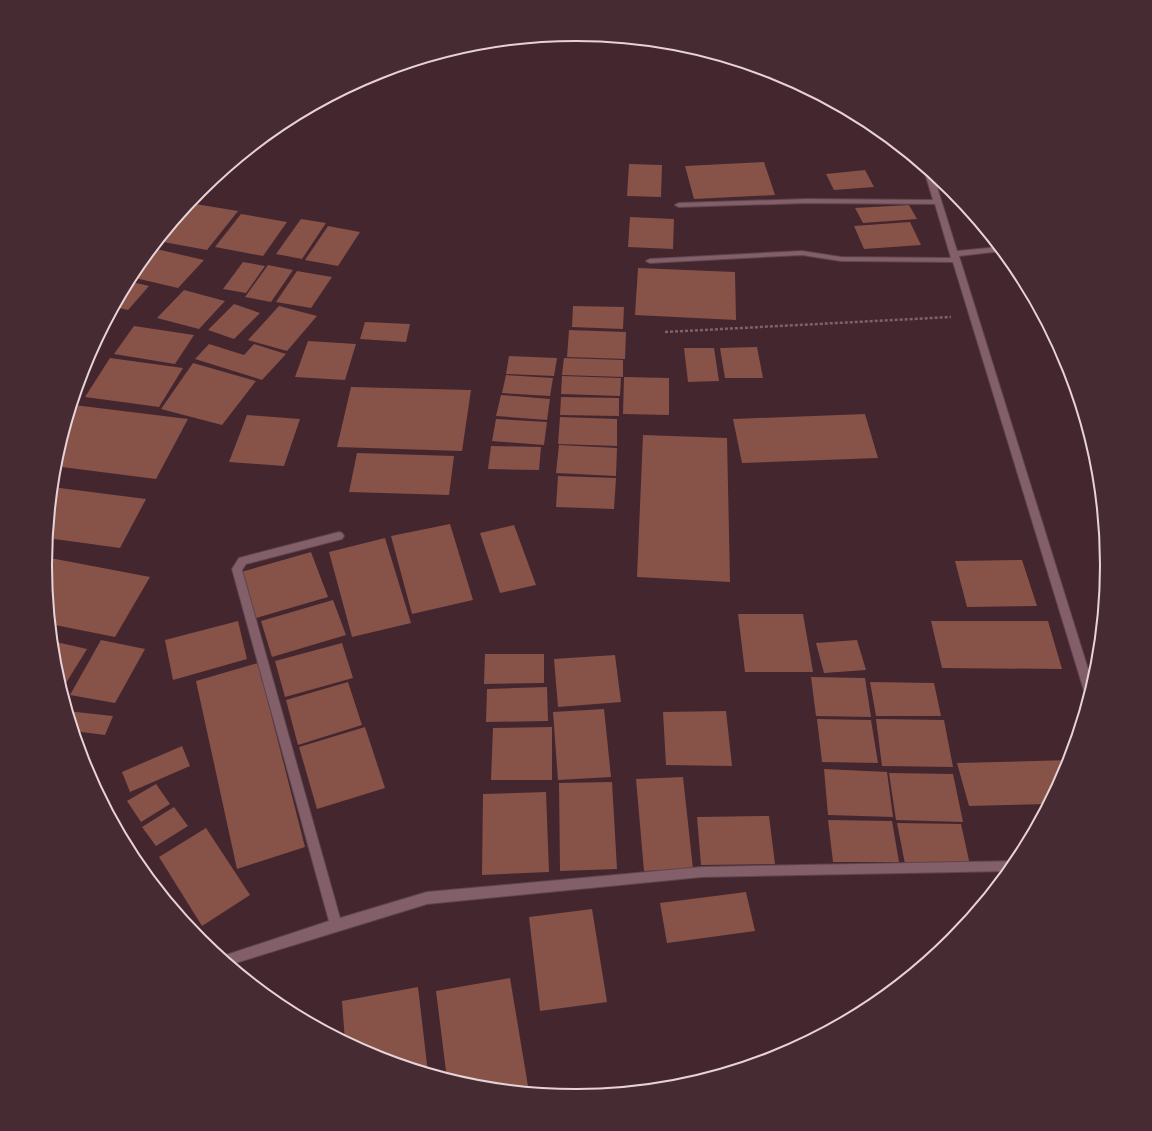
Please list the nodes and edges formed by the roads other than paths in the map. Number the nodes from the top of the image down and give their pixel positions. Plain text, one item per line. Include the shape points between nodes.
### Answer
1 (931, 180) edge
2 (938, 202) junction
3 (679, 205) dead end
4 (995, 250) edge
5 (955, 257) junction
6 (650, 261) dead end
7 (339, 536) dead end
8 (1087, 683) edge
9 (1006, 865) edge
10 (336, 925) junction
11 (229, 959) edge

1 - 2 street
2 - 3 street via 806,201
2 - 5 street
4 - 5 street
5 - 6 street via 841,259 802,253
5 - 8 street
7 - 10 street via 243,561 237,569
9 - 10 street via 702,872 427,898
10 - 11 street

